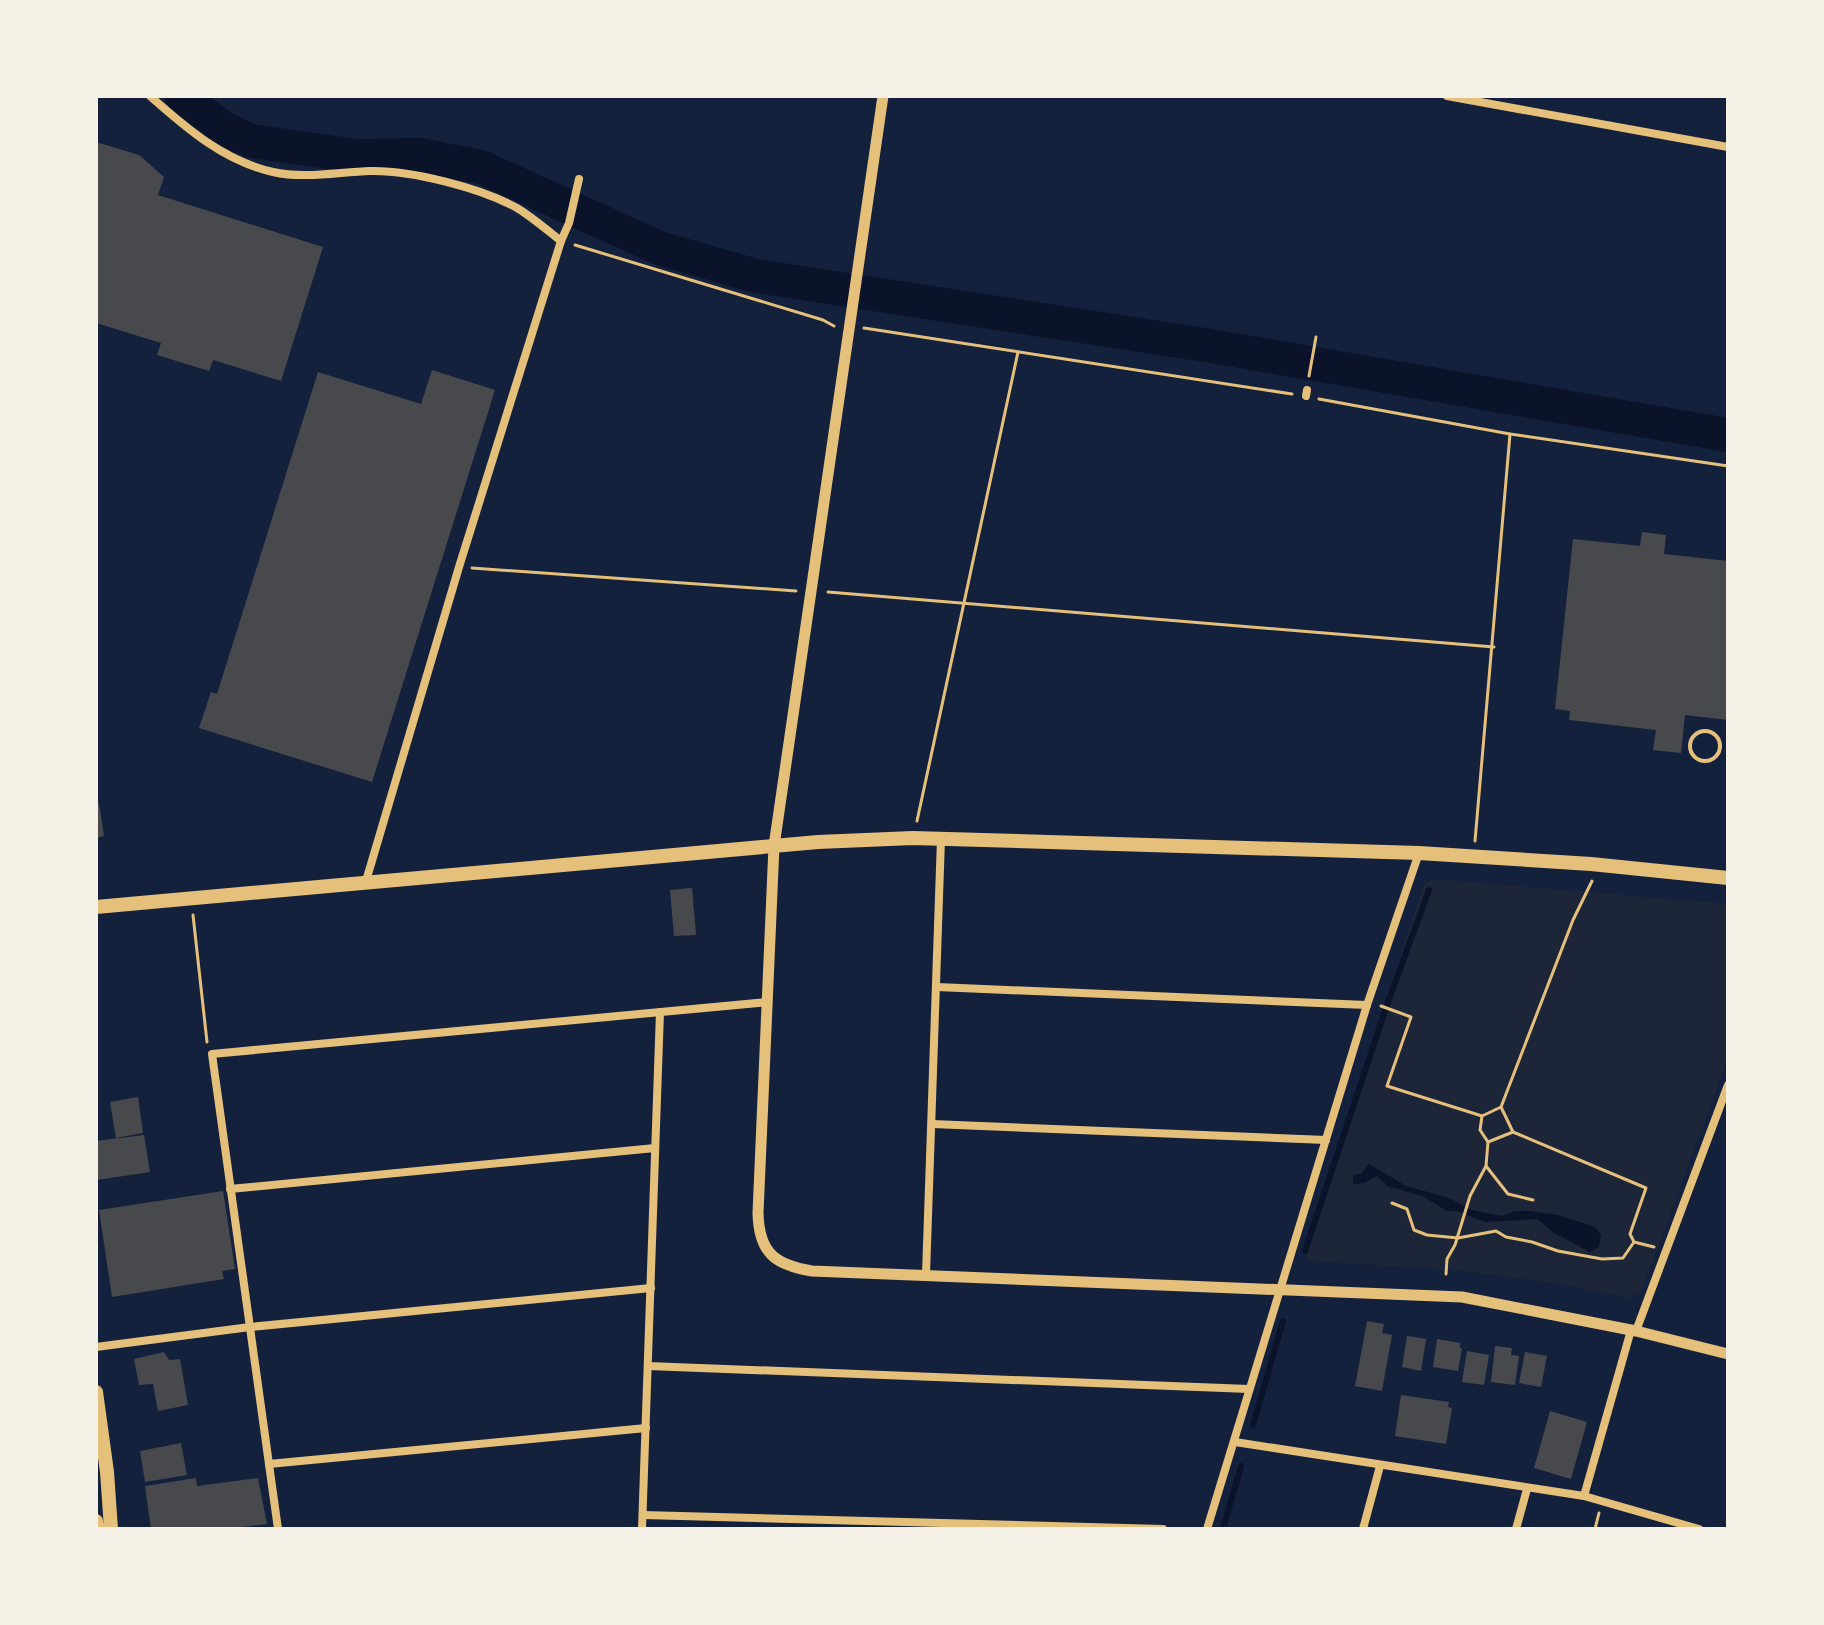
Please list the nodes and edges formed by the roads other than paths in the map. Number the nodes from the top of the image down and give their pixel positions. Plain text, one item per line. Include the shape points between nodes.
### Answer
1 (150, 96) edge
2 (883, 96) edge
3 (1447, 96) edge
4 (1728, 147) edge
5 (579, 179) dead end
6 (561, 241) junction
7 (1728, 741) edge
8 (1719, 742) junction
9 (941, 839) junction
10 (774, 846) junction
11 (1419, 853) junction
12 (1728, 878) edge
13 (366, 881) junction
14 (96, 907) edge
15 (937, 987) junction
16 (768, 1002) junction
17 (1367, 1005) junction
18 (660, 1012) junction
19 (1728, 1085) edge
20 (932, 1124) junction
21 (1326, 1140) junction
22 (655, 1148) junction
23 (230, 1189) junction
24 (926, 1274) junction
25 (651, 1288) junction
26 (1278, 1289) junction
27 (250, 1327) junction
28 (1634, 1330) junction
29 (96, 1347) edge
30 (1728, 1354) edge
31 (648, 1366) junction
32 (1249, 1389) junction
33 (96, 1392) edge
34 (646, 1428) junction
35 (1235, 1442) junction
36 (269, 1464) junction
37 (1380, 1466) junction
38 (1527, 1489) junction
39 (1584, 1496) junction
40 (643, 1515) junction
41 (96, 1521) edge
42 (1673, 1526) edge
43 (98, 1529) edge
44 (111, 1529) edge
45 (278, 1529) edge
46 (642, 1529) edge
47 (1163, 1529) edge
48 (1207, 1529) edge
49 (1363, 1529) edge
50 (1516, 1529) edge
51 (1699, 1529) edge

1 - 6 street via 192,133 240,162 274,173 374,171 464,187 516,208
2 - 10 street
3 - 4 street
5 - 6 street
6 - 13 street
7 - 8 lane
8 - 8 lane via 1717,755 1708,760 1699,759 1691,748 1692,738 1700,732 1709,732
9 - 10 highway
9 - 11 highway
9 - 15 street
10 - 13 highway
10 - 16 street
11 - 12 highway
11 - 17 street
13 - 14 highway
15 - 17 street
15 - 20 street
16 - 18 street
16 - 24 street via 758,1213 767,1249 781,1263 812,1271
17 - 21 street
18 - 22 street
18 - 23 street via 212,1054
19 - 28 street
20 - 21 street
20 - 24 street
21 - 26 street
22 - 23 street
22 - 25 street
23 - 27 street
24 - 26 street
25 - 27 street
25 - 31 street
26 - 28 street via 1462,1297
26 - 32 street
27 - 29 street
27 - 36 street
28 - 30 street
28 - 39 street
31 - 32 street
31 - 34 street
32 - 35 street
33 - 44 highway
34 - 36 street
34 - 40 street
35 - 37 street
35 - 48 street
36 - 45 street
37 - 38 street
37 - 49 street
38 - 39 street
38 - 50 street
39 - 42 street
40 - 46 street
40 - 47 street
41 - 43 highway
42 - 51 street

